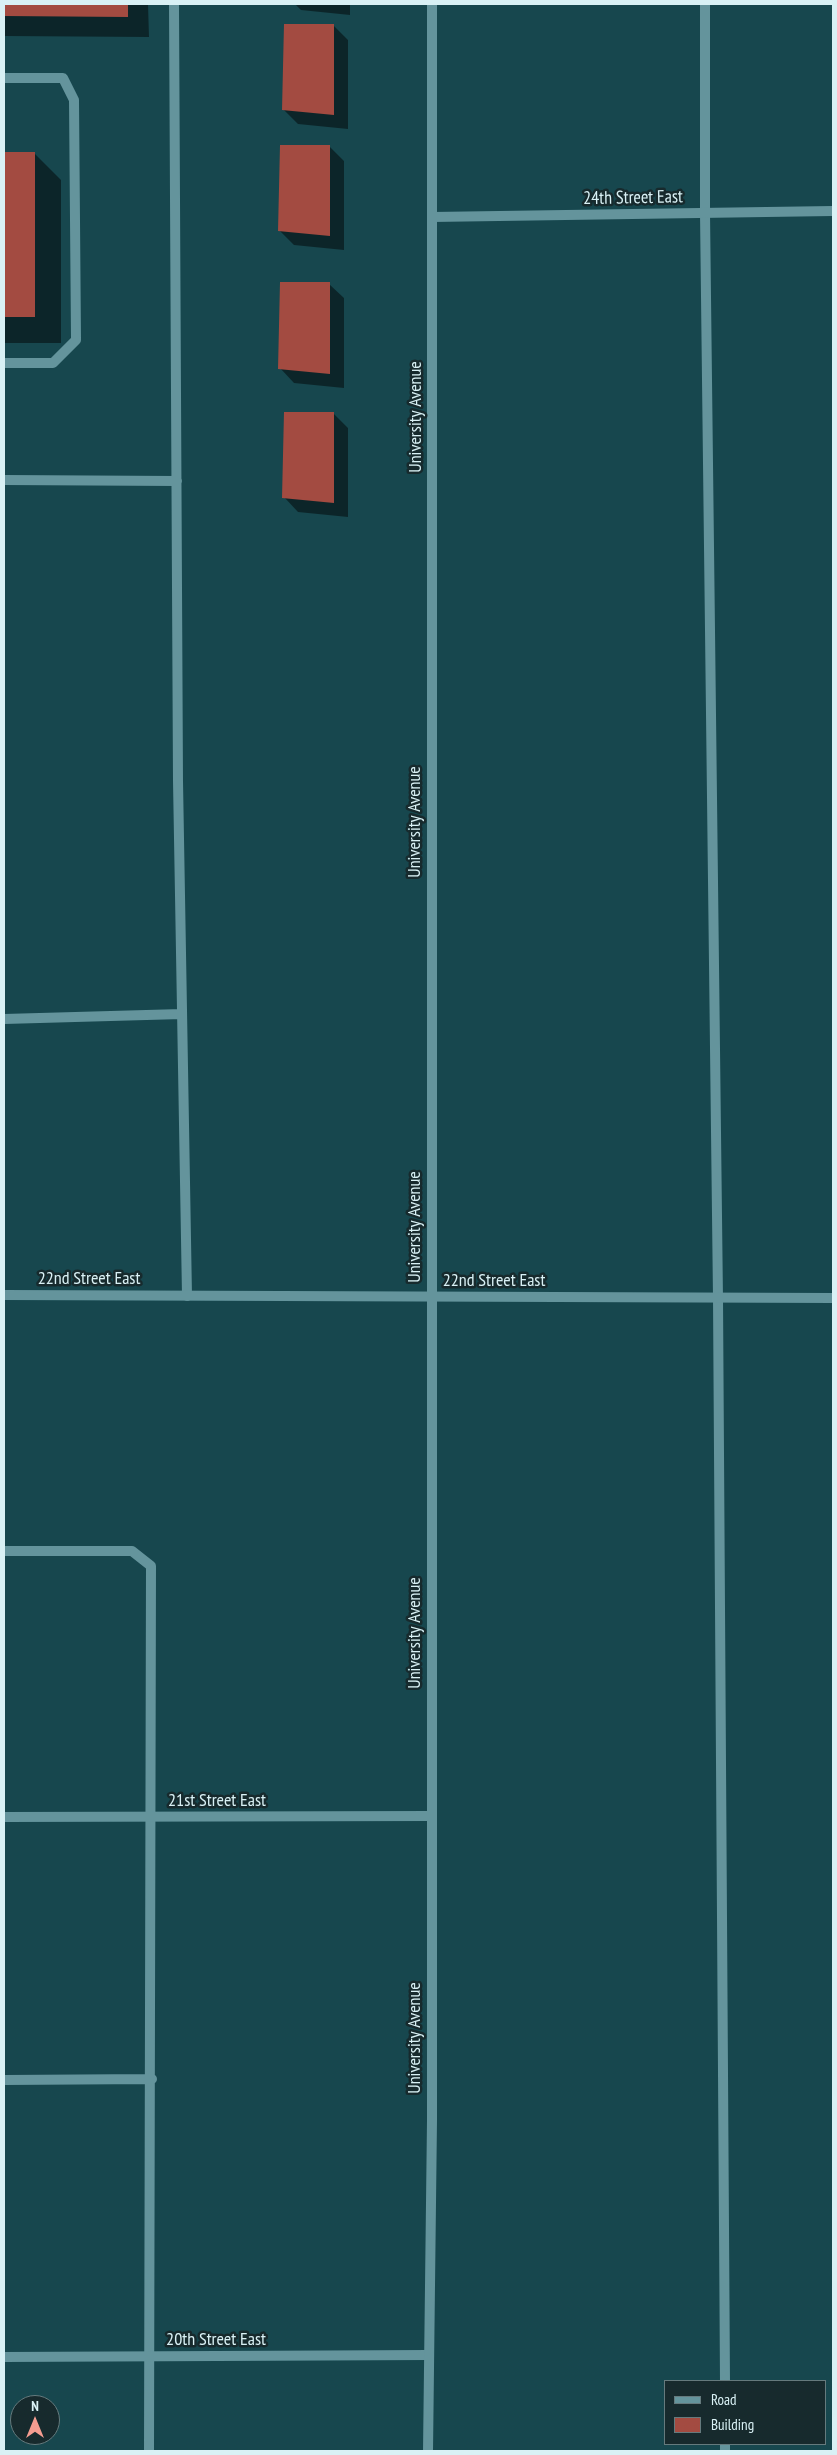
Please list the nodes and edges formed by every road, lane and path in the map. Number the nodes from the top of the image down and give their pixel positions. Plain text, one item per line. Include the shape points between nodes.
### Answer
1 (174, 4) edge
2 (432, 4) edge
3 (705, 4) edge
4 (4, 78) edge
5 (833, 211) edge
6 (705, 213) junction
7 (432, 217) junction
8 (4, 363) edge
9 (4, 480) edge
10 (177, 481) junction
11 (182, 1014) junction
12 (4, 1019) edge
13 (4, 1295) edge
14 (187, 1296) junction
15 (431, 1297) junction
16 (718, 1298) junction
17 (833, 1298) edge
18 (4, 1552) edge
19 (431, 1816) junction
20 (4, 1817) edge
21 (152, 1817) junction
22 (4, 2080) edge
23 (152, 2080) junction
24 (429, 2355) junction
25 (150, 2356) junction
26 (4, 2357) edge
27 (725, 2380) edge
28 (149, 2451) edge
29 (428, 2451) edge

1 - 10 street
2 - 7 street, University Avenue
3 - 6 street
4 - 8 street via 63,78 74,100 76,340 53,363
5 - 6 street, 24th Street East
6 - 7 street, 24th Street East
6 - 16 street
7 - 15 street, University Avenue
9 - 10 street
10 - 11 street
11 - 12 street
11 - 14 street
13 - 14 street, 22nd Street East
14 - 15 street, 22nd Street East
15 - 16 street, 22nd Street East
15 - 19 street, University Avenue
16 - 17 street, 22nd Street East
16 - 27 street
18 - 21 street via 132,1551 151,1566
19 - 21 street, 21st Street East
19 - 24 street, University Avenue
20 - 21 street, 21st Street East
21 - 23 street
22 - 23 street
23 - 25 street
24 - 25 street, 20th Street East
24 - 29 street, University Avenue
25 - 26 street, 20th Street East
25 - 28 street

